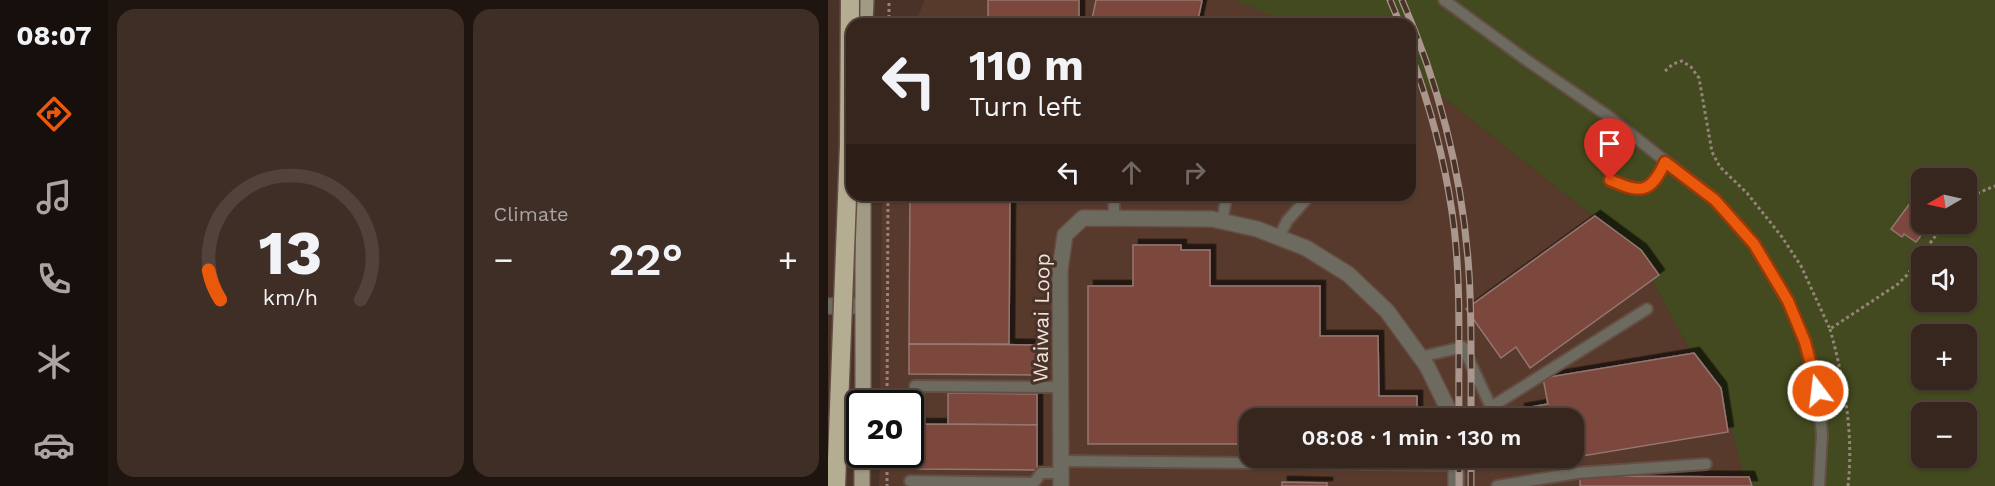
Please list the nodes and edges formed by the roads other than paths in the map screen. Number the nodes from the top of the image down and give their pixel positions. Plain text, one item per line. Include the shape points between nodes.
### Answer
1 (850, 0) edge
2 (866, 0) edge
3 (1444, 0) edge
4 (850, 18) edge
5 (865, 18) edge
6 (1665, 162) junction
7 (1610, 180) dead end
8 (847, 201) edge
9 (863, 201) edge
10 (1114, 201) edge
11 (1226, 201) edge
12 (1305, 201) edge
13 (1114, 218) junction
14 (1222, 221) junction
15 (1279, 237) junction
16 (828, 306) edge
17 (863, 306) junction
18 (1647, 309) dead end
19 (1420, 357) junction
20 (915, 386) dead end
21 (1060, 387) junction
22 (862, 390) edge
23 (1447, 408) edge
24 (1489, 408) edge
25 (1498, 408) edge
26 (828, 427) edge
27 (1706, 464) dead end
28 (862, 468) edge
29 (1239, 468) edge
30 (1456, 468) edge
31 (1061, 473) edge
32 (910, 481) dead end
33 (829, 486) edge
34 (836, 486) edge
35 (862, 486) edge
36 (1456, 486) edge
37 (1497, 486) edge
38 (1819, 486) edge

1 - 4 highway, bridge
2 - 5 main road
3 - 6 lane via 1608,116
6 - 7 lane via 1646,188 1633,190
6 - 38 lane via 1715,200 1754,244 1788,301 1805,342 1818,391 1822,435
8 - 34 highway, bridge
9 - 17 main road
10 - 13 lane
11 - 14 lane
12 - 15 lane
13 - 14 street, Waiwai Loop
13 - 21 street, Waiwai Loop via 1083,218 1065,235 1060,270
14 - 15 street, Waiwai Loop
15 - 19 street, Waiwai Loop via 1306,248 1348,274 1387,311
16 - 17 street
17 - 22 main road
18 - 25 lane
19 - 23 street, Waiwai Loop
19 - 24 lane via 1463,347
20 - 21 lane
21 - 31 street, Waiwai Loop
26 - 33 highway
27 - 37 lane via 1577,472
28 - 35 main road
29 - 31 lane
30 - 36 street
31 - 32 lane via 1041,472 1034,483

